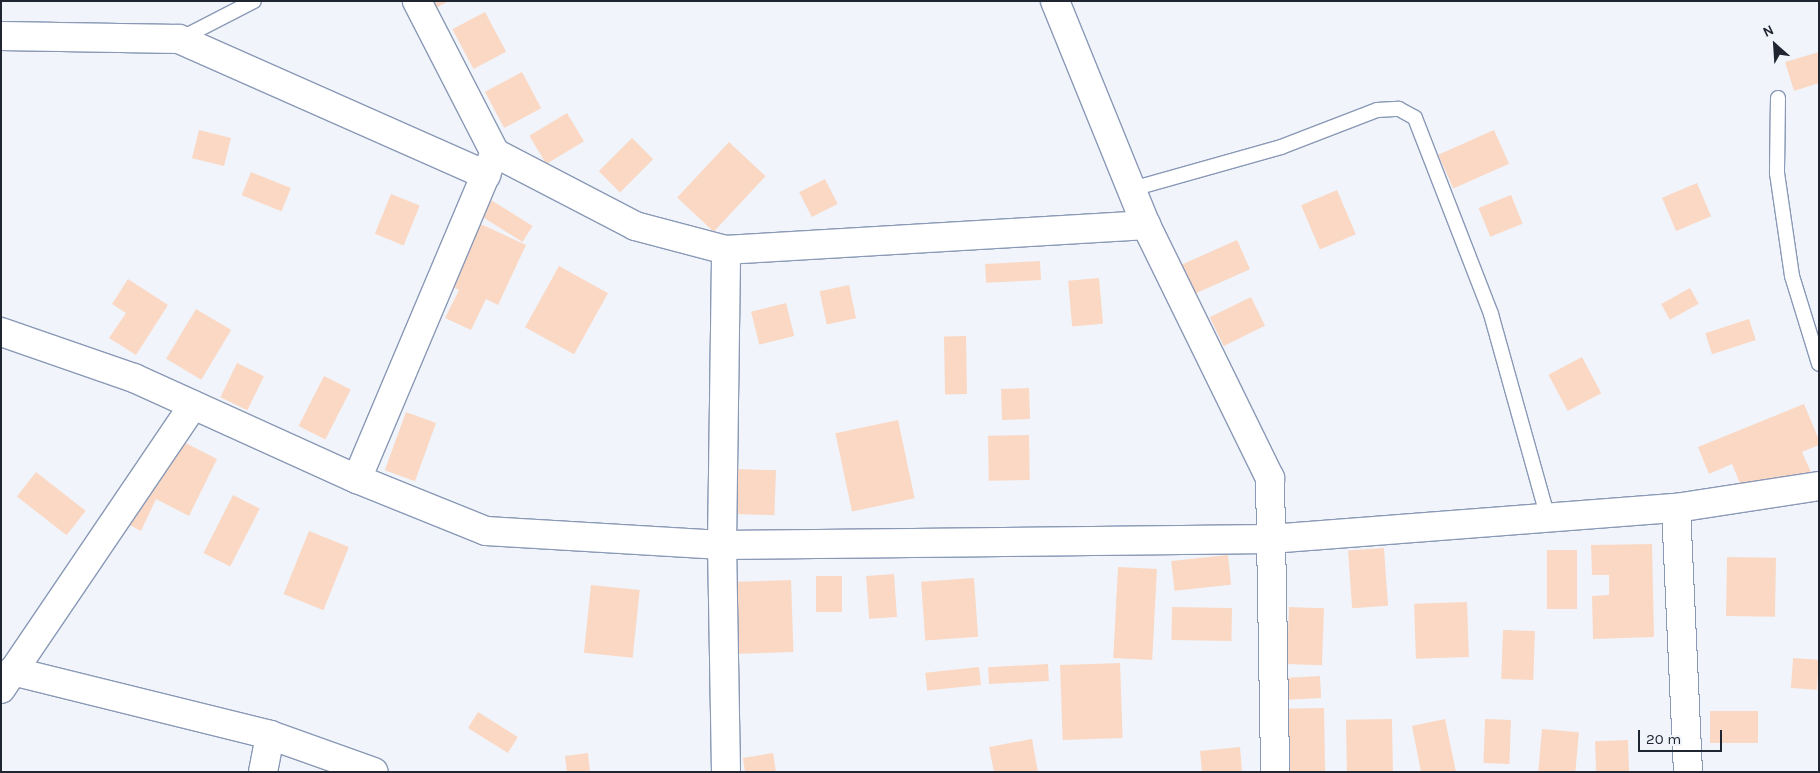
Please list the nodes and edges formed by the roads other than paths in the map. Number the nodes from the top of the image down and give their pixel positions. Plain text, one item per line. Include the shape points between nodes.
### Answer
1 (254, 1) edge
2 (416, 1) edge
3 (1055, 1) edge
4 (1, 36) edge
5 (179, 40) junction
6 (1778, 98) dead end
7 (491, 164) junction
8 (1132, 188) junction
9 (1146, 225) junction
10 (726, 250) junction
11 (1, 332) edge
12 (1819, 364) edge
13 (193, 405) junction
14 (357, 479) junction
15 (1819, 486) edge
16 (1676, 508) junction
17 (1547, 515) junction
18 (1271, 539) junction
19 (722, 545) junction
20 (7, 680) edge
21 (270, 735) junction
22 (263, 772) edge
23 (374, 772) edge
24 (726, 772) edge
25 (1275, 772) edge
26 (1688, 772) edge

1 - 5 lane
2 - 7 street
3 - 8 street
4 - 5 street
5 - 7 street
6 - 12 lane via 1777,173 1792,276
7 - 10 street via 635,226
7 - 14 street
8 - 9 street
8 - 17 lane via 1282,147 1377,110 1399,109 1415,118 1491,314
9 - 10 street
9 - 18 street via 1270,478
10 - 19 street
11 - 13 street via 134,378
13 - 14 street
13 - 20 street
14 - 19 street via 486,531
15 - 16 street
16 - 17 street
16 - 26 street
17 - 18 street
18 - 19 street
18 - 25 street
19 - 24 street
20 - 21 street
21 - 22 street
21 - 23 street

